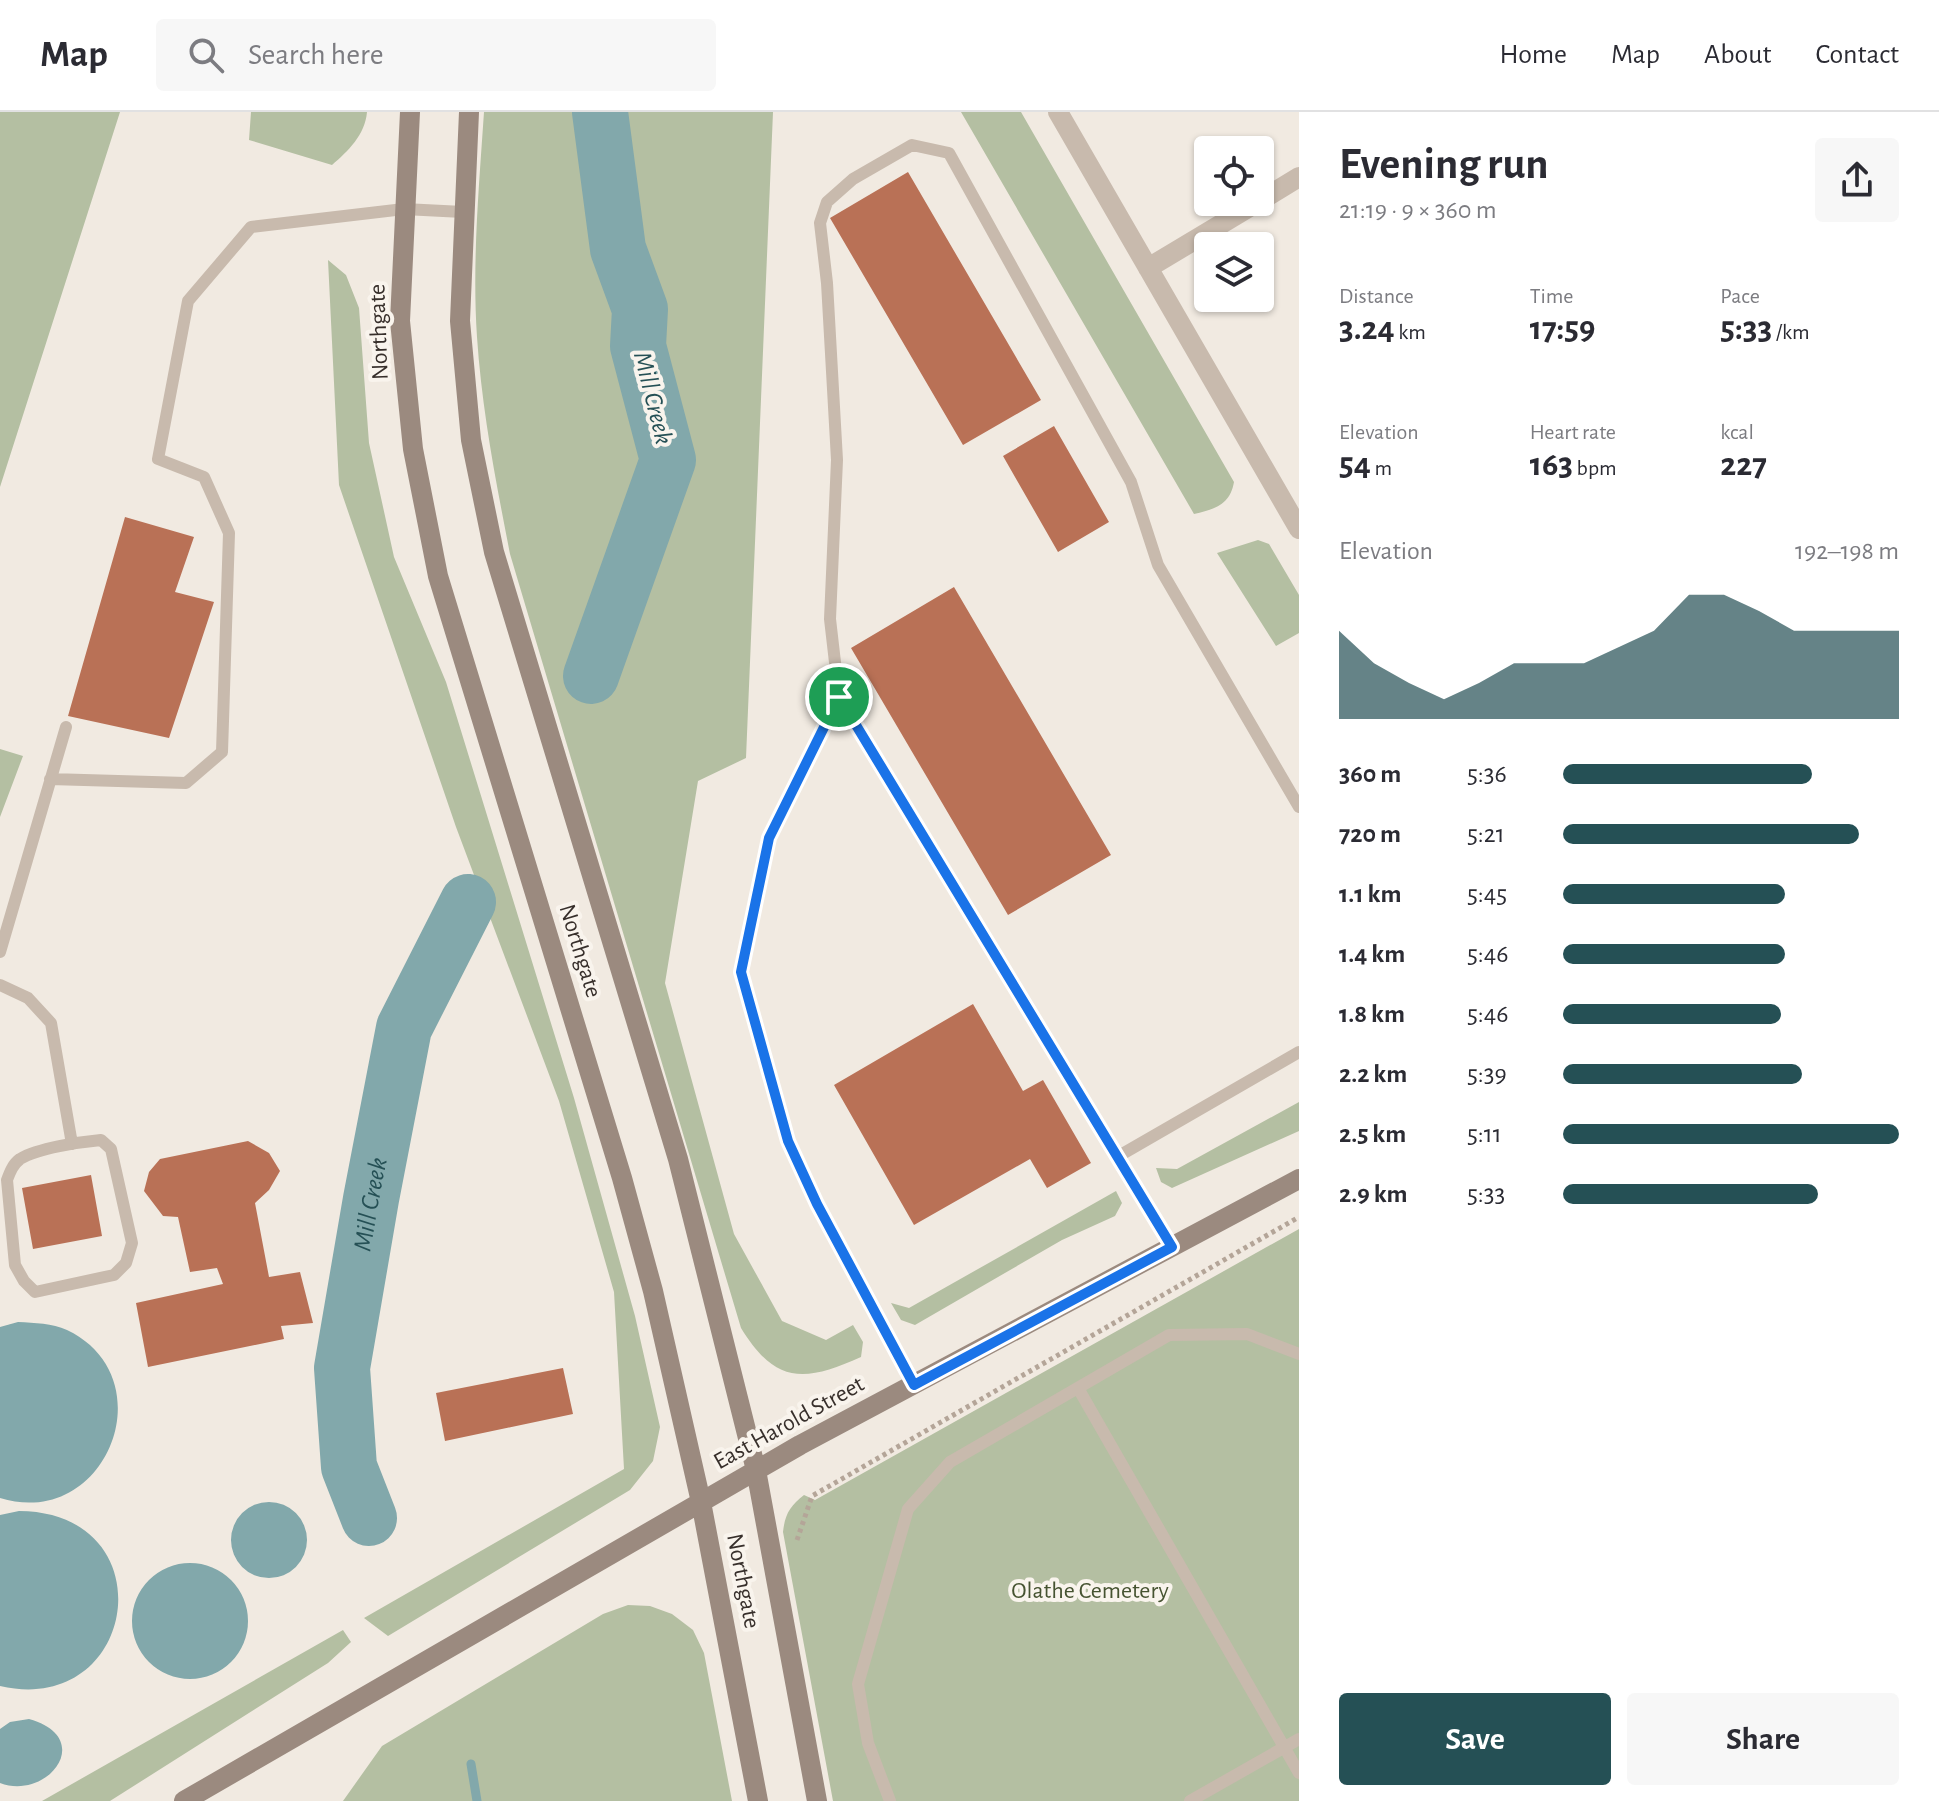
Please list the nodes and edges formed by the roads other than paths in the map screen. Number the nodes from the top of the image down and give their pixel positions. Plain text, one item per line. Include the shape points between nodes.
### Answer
1 (410, 112) edge
2 (469, 112) edge
3 (1058, 112) edge
4 (1299, 177) edge
5 (1274, 192) edge
6 (404, 209) junction
7 (463, 212) junction
8 (1234, 216) edge
9 (1148, 268) junction
10 (1299, 529) edge
11 (839, 697) junction
12 (66, 727) dead end
13 (50, 779) junction
14 (1299, 807) edge
15 (0, 952) edge
16 (0, 985) edge
17 (1299, 1052) edge
18 (72, 1144) junction
19 (1117, 1157) junction
20 (1299, 1179) edge
21 (1172, 1247) junction
22 (1299, 1354) edge
23 (914, 1385) junction
24 (1078, 1388) junction
25 (756, 1470) junction
26 (701, 1502) junction
27 (1299, 1739) edge
28 (1285, 1748) junction
29 (1299, 1773) edge
30 (184, 1801) edge
31 (758, 1801) edge
32 (817, 1801) edge
33 (890, 1801) edge
34 (1190, 1801) edge

1 - 6 main road, Northgate
2 - 7 main road, Northgate
3 - 9 street
4 - 5 street
6 - 7 lane
6 - 13 lane via 251,227 188,301 158,459 204,477 229,533 222,752 186,783
6 - 26 main road, Northgate via 400,321 413,449 438,576 622,1178
7 - 25 main road, Northgate via 460,321 471,440 494,552 678,1159
8 - 9 street
9 - 10 street
11 - 14 lane via 830,619 837,460 820,223 827,202 853,179 912,145 949,153 1131,482 1158,565
11 - 19 lane
11 - 23 lane via 769,838 741,972 788,1141
12 - 13 lane
13 - 15 lane
16 - 18 lane via 28,998 51,1023
17 - 19 lane
18 - 18 lane via 21,1158 7,1180 15,1265 35,1292 114,1275 126,1263 132,1243 111,1149 101,1140
19 - 21 lane
20 - 21 main road, East Harold Street
21 - 23 main road, East Harold Street
22 - 24 lane via 1247,1334 1169,1335
23 - 25 main road, East Harold Street
24 - 28 lane
24 - 33 lane via 950,1462 908,1509 858,1684 868,1743
25 - 26 main road, East Harold Street
25 - 32 main road, Northgate
26 - 30 main road, East Harold Street
26 - 31 main road, Northgate
27 - 28 lane
28 - 29 lane
28 - 34 lane

